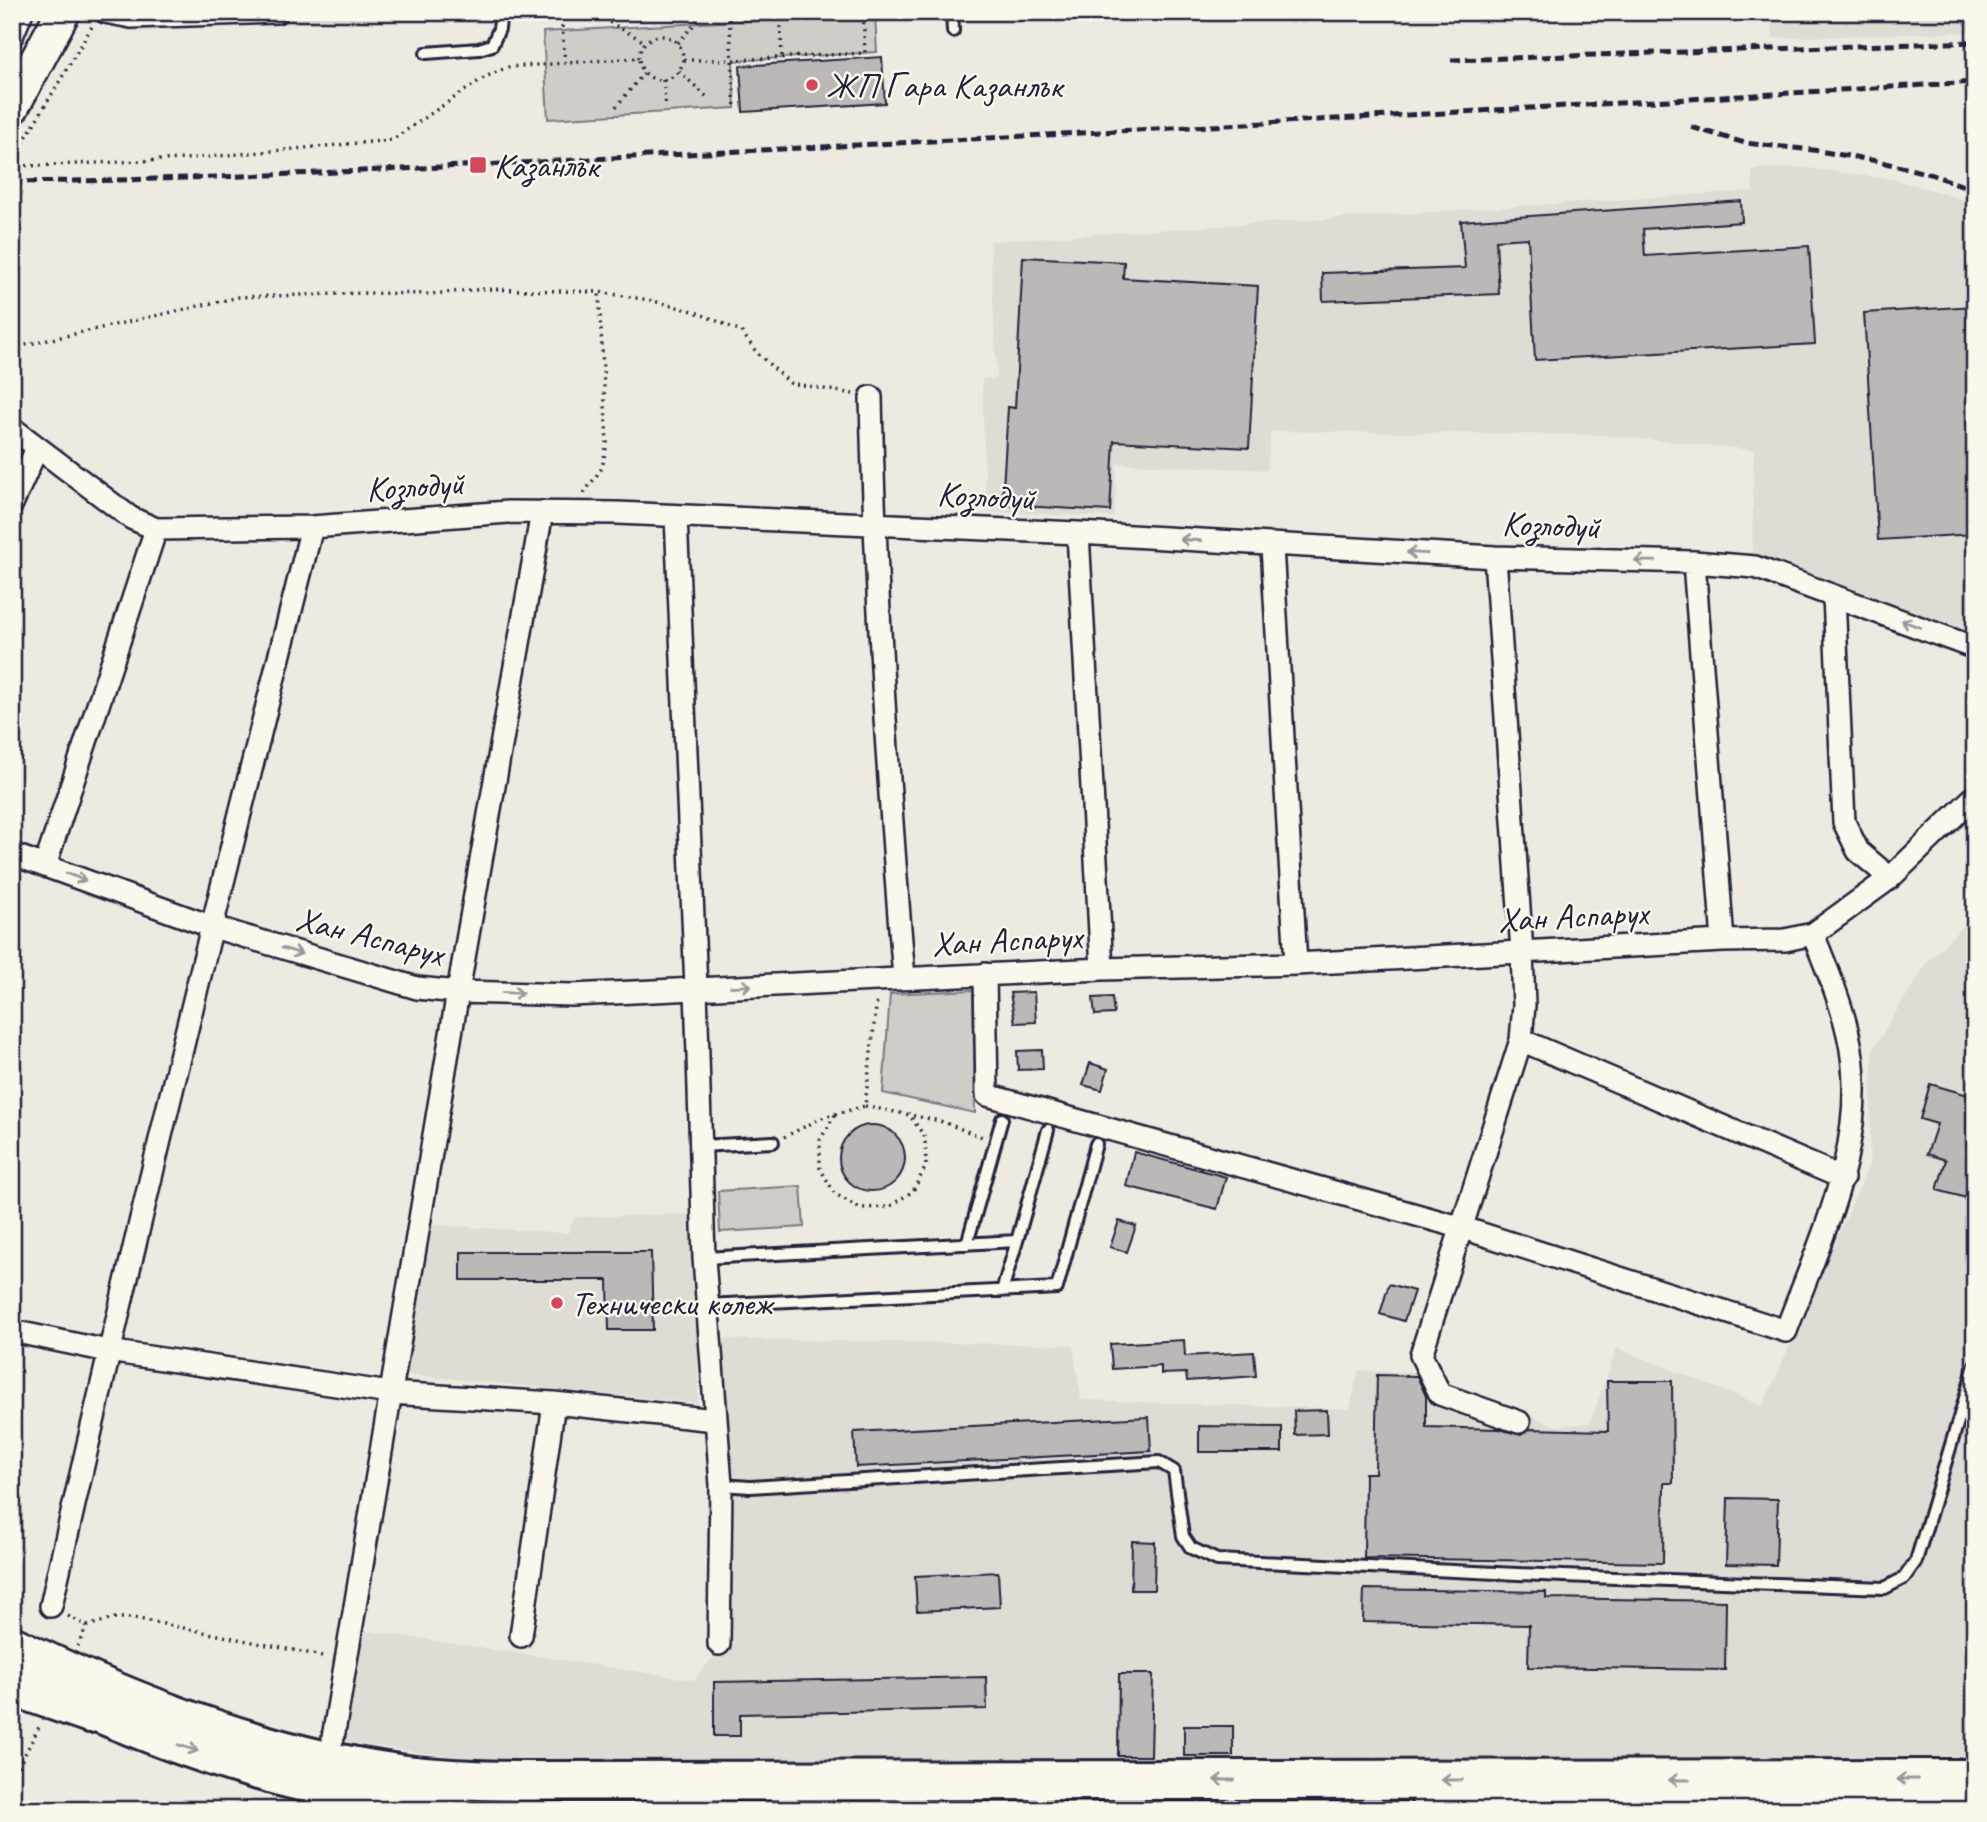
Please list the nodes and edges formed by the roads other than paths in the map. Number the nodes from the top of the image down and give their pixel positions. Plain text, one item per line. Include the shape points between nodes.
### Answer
1 (22, 12) edge
2 (63, 12) edge
3 (277, 12) edge
4 (501, 12) edge
5 (952, 12) edge
6 (238, 13) edge
7 (99, 18) edge
8 (953, 31) dead end
9 (12, 36) edge
10 (426, 53) dead end
11 (12, 107) edge
12 (871, 397) road end
13 (12, 428) edge
14 (37, 448) junction
15 (12, 504) edge
16 (542, 512) junction
17 (676, 516) junction
18 (874, 524) junction
19 (313, 527) junction
20 (156, 529) junction
21 (1078, 533) junction
22 (1272, 546) junction
23 (1496, 557) junction
24 (1694, 562) junction
25 (1834, 596) junction
26 (1975, 648) edge
27 (1975, 796) edge
28 (12, 854) edge
29 (45, 866) junction
30 (1890, 878) junction
31 (211, 926) junction
32 (1813, 934) junction
33 (1723, 940) junction
34 (1522, 952) junction
35 (1296, 964) junction
36 (1102, 969) junction
37 (985, 974) junction
38 (904, 978) junction
39 (696, 988) junction
40 (458, 992) junction
41 (1521, 1040) junction
42 (1003, 1119) dead end
43 (1048, 1130) dead end
44 (773, 1142) road end
45 (1096, 1144) dead end
46 (701, 1146) junction
47 (1843, 1178) junction
48 (1463, 1228) junction
49 (1017, 1241) junction
50 (967, 1244) junction
51 (704, 1258) junction
52 (1003, 1291) junction
53 (708, 1305) junction
54 (12, 1331) edge
55 (108, 1351) junction
56 (1975, 1365) edge
57 (390, 1393) junction
58 (554, 1404) junction
59 (715, 1420) junction
60 (1519, 1422) dead end
61 (721, 1485) junction
62 (51, 1606) road end
63 (521, 1636) dead end
64 (719, 1644) dead end
65 (16, 1661) edge
66 (333, 1738) dead end
67 (1975, 1779) edge
68 (1975, 1806) edge

1 - 9 street
2 - 11 main road
3 - 6 street
4 - 10 lane via 492,45
5 - 8 lane
6 - 7 street
12 - 18 street
13 - 14 street, Козлодуй
14 - 15 street
14 - 20 street, Козлодуй via 131,518
16 - 17 street, Козлодуй
16 - 19 street, Козлодуй
16 - 40 street
17 - 18 street, Козлодуй
17 - 39 street
18 - 21 street, Козлодуй
18 - 38 street via 887,774
19 - 20 street, Козлодуй
19 - 31 street
20 - 29 street
22 -> 21 street, Козлодуй
21 - 36 street
23 -> 22 street, Козлодуй
22 - 35 street
24 -> 23 street, Козлодуй
23 - 34 street
24 - 25 street, Козлодуй via 1755,567
24 - 33 street
26 -> 25 street, Козлодуй
25 - 30 street via 1844,822 1857,851
27 - 30 street, Хан Аспарух
28 - 29 street, Хан Аспарух
29 -> 31 street, Хан Аспарух
30 - 32 street, Хан Аспарух
31 -> 40 street, Хан Аспарух via 417,989
31 - 55 street
32 - 33 street, Хан Аспарух via 1785,940
32 - 47 street via 1849,1035 1854,1075
33 - 34 street, Хан Аспарух
34 - 35 street, Хан Аспарух
34 - 41 street
35 - 36 street, Хан Аспарух
36 - 37 street, Хан Аспарух
37 - 38 street, Хан Аспарух
37 - 48 street via 987,1094
39 -> 38 street, Хан Аспарух
40 -> 39 street, Хан Аспарух via 572,995
39 - 46 street
40 - 57 street
41 - 47 street
41 - 48 street
42 - 50 lane
43 - 49 lane
44 - 46 lane
45 - 52 lane via 1057,1288
46 - 51 street
47 - 48 street via 1786,1331
48 - 60 street via 1421,1355 1440,1394
49 - 50 lane
49 - 52 lane
50 - 51 lane
51 - 53 street
52 - 53 lane
53 - 59 street
54 - 55 street
55 - 57 street
55 - 62 street
56 - 61 lane via 1916,1561 1905,1578 1885,1588 1217,1560 1191,1548 1183,1536 1174,1471 1159,1462 750,1487
57 - 58 street
57 - 66 street
58 - 59 street
58 - 63 street
59 - 61 street
61 - 64 street
67 -> 65 highway via 461,1780 366,1768 233,1735 124,1694
65 -> 68 highway via 133,1728 317,1786 397,1801 553,1808

